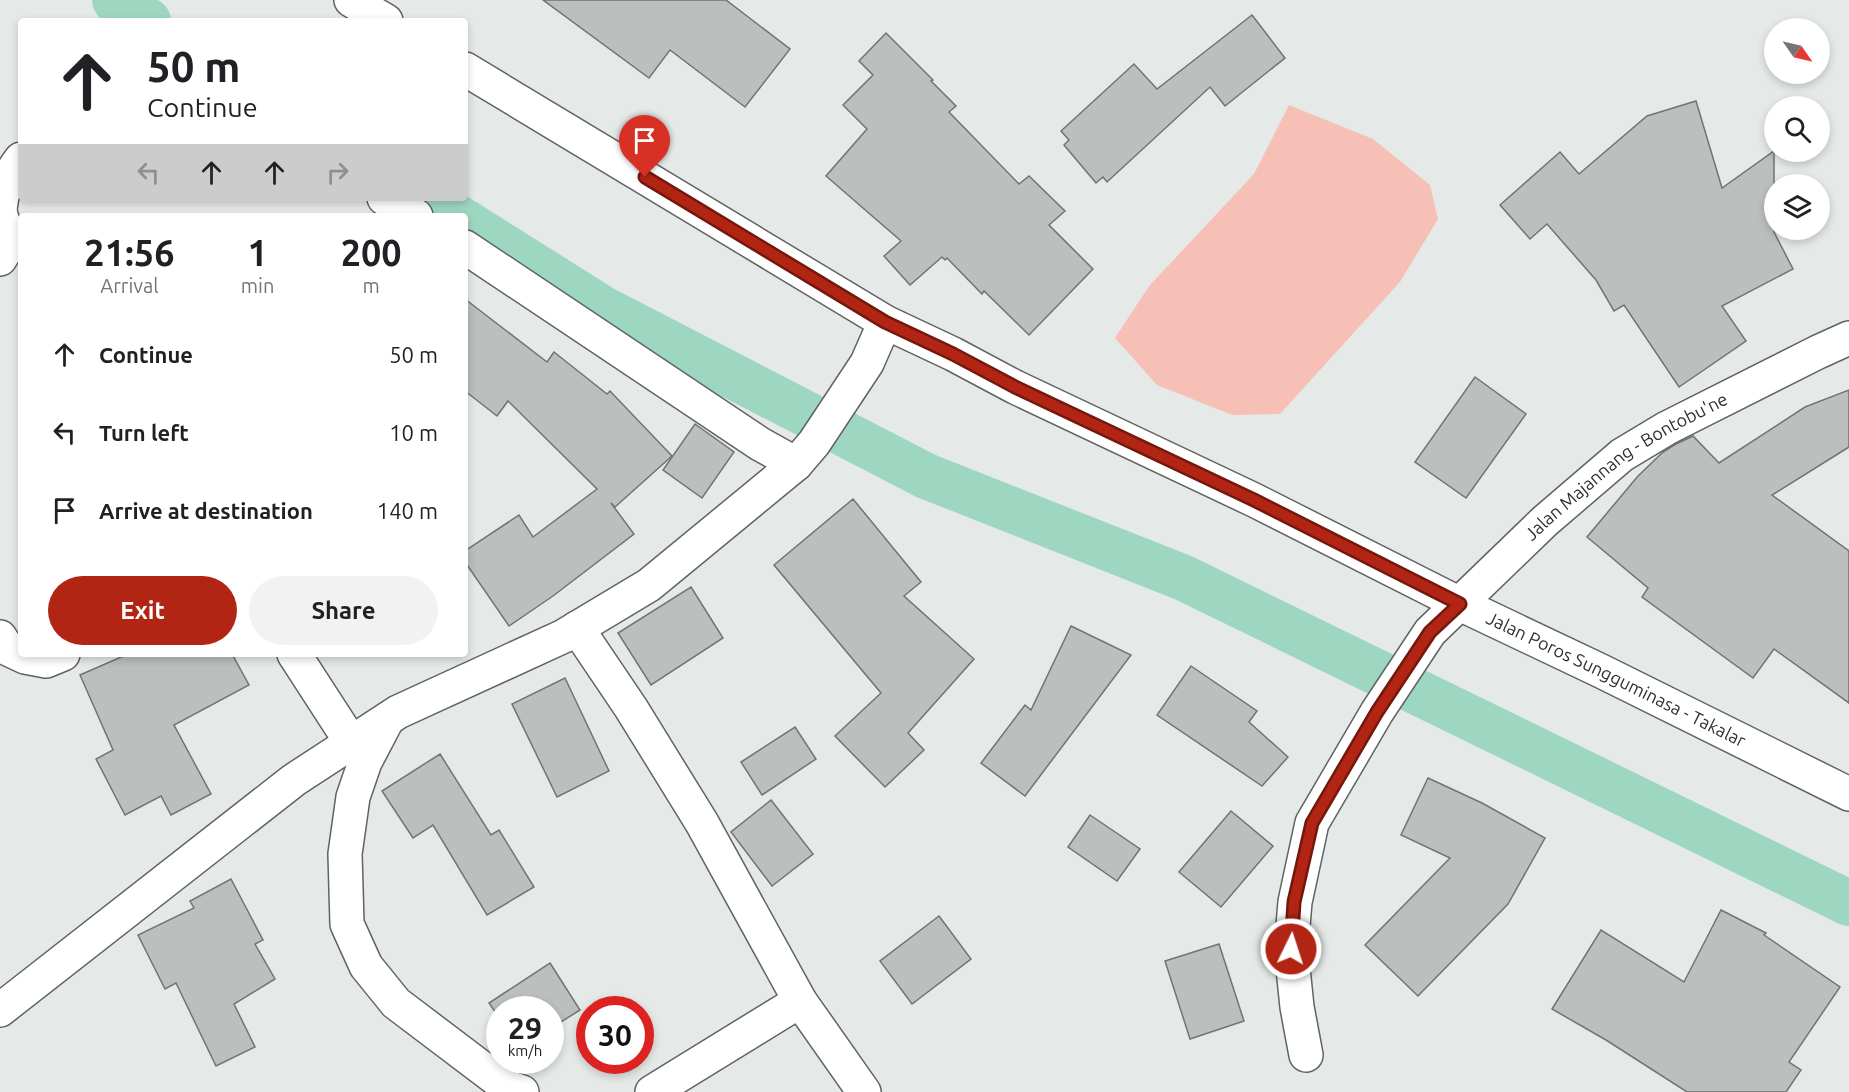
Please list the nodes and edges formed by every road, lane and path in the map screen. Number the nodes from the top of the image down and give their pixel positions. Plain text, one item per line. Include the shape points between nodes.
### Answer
1 (351, 0) edge
2 (381, 18) edge
3 (468, 71) edge
4 (18, 163) edge
5 (389, 201) edge
6 (0, 212) edge
7 (411, 213) edge
8 (468, 249) edge
9 (0, 259) edge
10 (885, 322) junction
11 (1849, 338) edge
12 (805, 454) junction
13 (1460, 604) junction
14 (577, 628) junction
15 (0, 636) edge
16 (18, 654) edge
17 (25, 657) edge
18 (56, 657) edge
19 (296, 657) edge
20 (387, 718) junction
21 (351, 742) junction
22 (1849, 794) edge
23 (800, 1001) junction
24 (0, 1010) edge
25 (1306, 1055) dead end
26 (512, 1090) edge
27 (652, 1092) edge
28 (864, 1092) edge

1 - 2 main road
3 - 10 main road, Jalan Poros Sungguminasa - Takalar
4 - 6 main road via 8,175
5 - 7 main road
6 - 9 main road via 8,243
8 - 12 main road via 760,444
10 - 12 main road via 867,363
10 - 13 main road, Jalan Poros Sungguminasa - Takalar
11 - 13 main road, Jalan Majannang - Bontobu'ne via 1667,428 1622,455 1545,521
12 - 14 main road via 649,585
13 - 22 main road, Jalan Poros Sungguminasa - Takalar
13 - 25 main road, Jalan Majannang - Bontobu'ne via 1430,632 1377,712 1312,823 1294,902 1291,949
14 - 20 main road
14 - 23 main road via 702,823
15 - 16 main road via 8,649
17 - 18 main road via 46,661
19 - 21 main road
20 - 21 main road
20 - 26 main road via 353,797 345,854 347,924 366,966 396,1003
21 - 24 main road via 294,780
23 - 27 main road
23 - 28 main road

